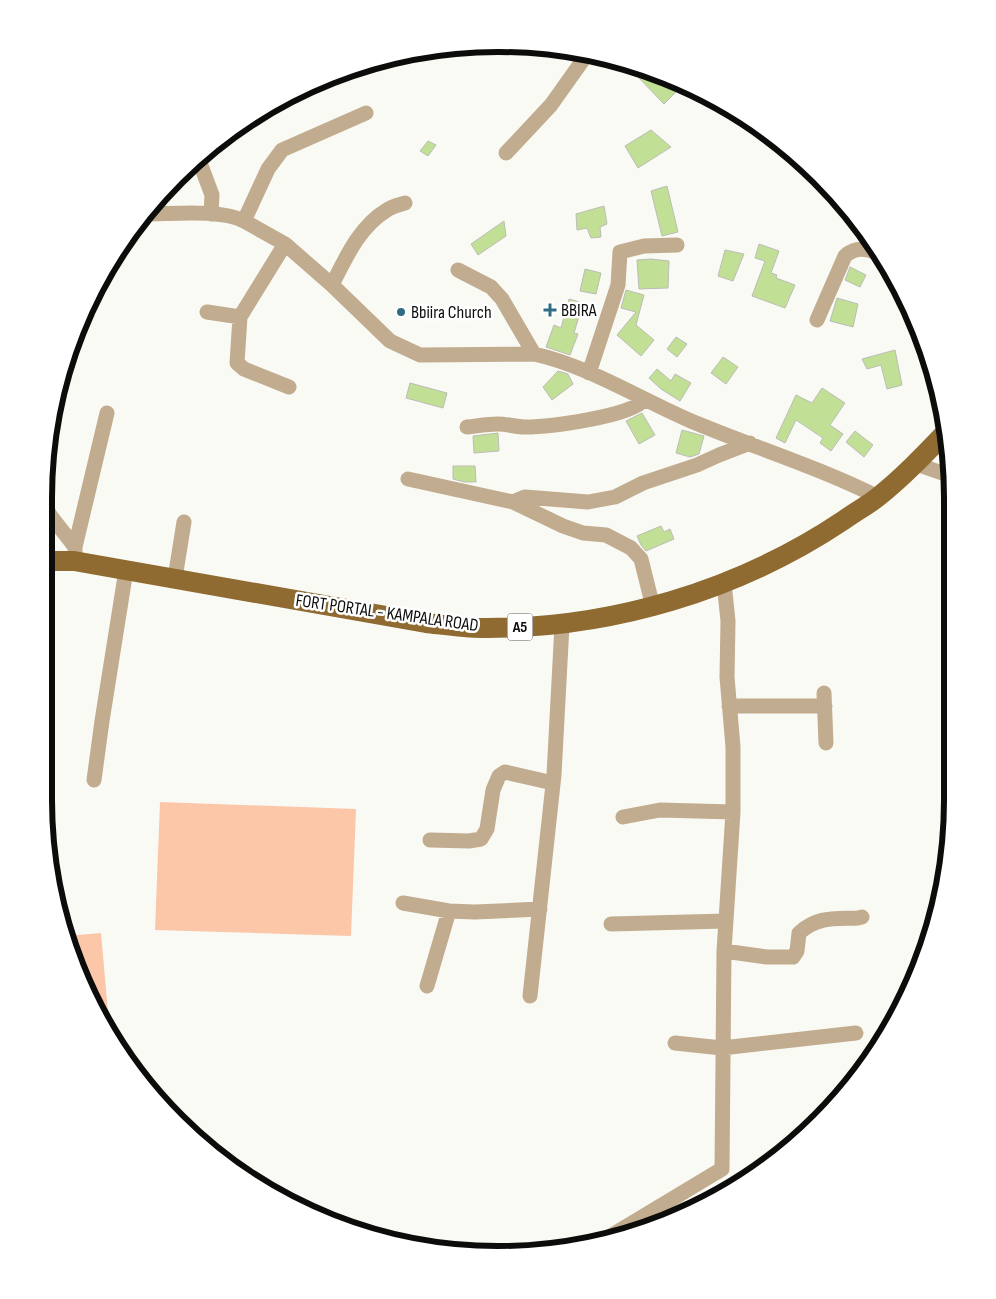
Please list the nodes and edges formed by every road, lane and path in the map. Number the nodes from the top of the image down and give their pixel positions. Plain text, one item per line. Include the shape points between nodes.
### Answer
1 (583, 61) edge
2 (366, 113) dead end
3 (506, 153) dead end
4 (201, 166) edge
5 (405, 202) dead end
6 (155, 214) edge
7 (212, 214) junction
8 (244, 221) junction
9 (286, 244) junction
10 (677, 245) dead end
11 (868, 250) edge
12 (458, 270) dead end
13 (332, 284) junction
14 (207, 312) dead end
15 (240, 318) junction
16 (817, 320) dead end
17 (534, 354) junction
18 (589, 373) junction
19 (289, 387) dead end
20 (644, 400) junction
21 (107, 413) dead end
22 (467, 427) dead end
23 (940, 438) edge
24 (750, 443) junction
25 (916, 464) junction
26 (943, 473) edge
27 (408, 479) dead end
28 (878, 497) junction
29 (513, 502) junction
30 (52, 518) edge
31 (184, 522) dead end
32 (75, 554) junction
33 (52, 559) edge
34 (126, 570) junction
35 (175, 578) junction
36 (724, 583) junction
37 (653, 607) junction
38 (562, 625) junction
39 (729, 706) junction
40 (826, 743) dead end
41 (94, 780) dead end
42 (553, 784) junction
43 (733, 812) junction
44 (623, 817) dead end
45 (430, 840) dead end
46 (403, 903) dead end
47 (540, 909) junction
48 (448, 911) junction
49 (862, 916) dead end
50 (726, 922) junction
51 (611, 924) dead end
52 (724, 951) junction
53 (427, 986) dead end
54 (530, 996) dead end
55 (856, 1033) dead end
56 (675, 1044) dead end
57 (722, 1048) junction
58 (626, 1227) edge

1 - 3 street via 551,105
2 - 8 street via 282,150 268,170
4 - 7 street via 212,195
5 - 13 street via 387,210 352,245
6 - 7 street
7 - 8 street
8 - 9 street
9 - 13 street
9 - 15 street
10 - 18 street via 644,246 620,252 618,285
11 - 16 street via 850,251 845,256
12 - 17 street via 491,287 502,299
13 - 17 street via 390,340 420,355
14 - 15 street
15 - 19 street via 237,363 244,369
17 - 18 street
18 - 20 street
20 - 22 street via 618,413 566,423 524,428 498,424
20 - 24 street
21 - 32 street
23 - 25 main road, FORT PORTAL - KAMPALA ROAD / A5
24 - 28 street
24 - 29 street via 643,483 615,497 588,502 526,497
25 - 26 street
25 - 28 main road, FORT PORTAL - KAMPALA ROAD / A5
27 - 29 street
28 - 36 main road, FORT PORTAL - KAMPALA ROAD / A5 via 820,536
29 - 37 street via 563,526 583,533 606,535 631,548 641,559
30 - 32 street
31 - 35 street
32 - 33 main road, FORT PORTAL - KAMPALA ROAD / A5
32 - 34 main road, FORT PORTAL - KAMPALA ROAD / A5
34 - 35 main road, FORT PORTAL - KAMPALA ROAD / A5
34 - 41 street
35 - 38 main road, FORT PORTAL - KAMPALA ROAD / A5 via 426,623 481,628
36 - 37 main road, FORT PORTAL - KAMPALA ROAD / A5
36 - 39 street
37 - 38 main road, FORT PORTAL - KAMPALA ROAD / A5
38 - 42 street
39 - 40 street via 825,700
39 - 43 street
42 - 45 street via 506,772 496,783 487,829 481,839 469,842
42 - 47 street
43 - 44 street via 660,810
43 - 50 street
46 - 48 street
47 - 48 street
47 - 54 street
48 - 53 street
49 - 52 street via 824,919 808,925 799,934 798,951 793,958
50 - 51 street
50 - 52 street
52 - 57 street
55 - 57 street
56 - 57 street
57 - 58 street via 722,1169

